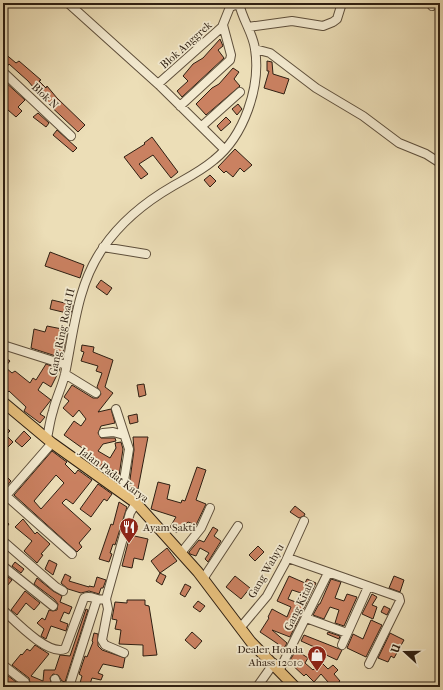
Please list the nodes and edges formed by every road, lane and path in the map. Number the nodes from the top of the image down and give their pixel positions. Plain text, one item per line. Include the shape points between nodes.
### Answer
1 (68, 3) edge
2 (342, 3) edge
3 (240, 5) edge
4 (223, 25) junction
5 (248, 27) junction
6 (255, 49) junction
7 (3, 72) edge
8 (158, 84) junction
9 (240, 92) dead end
10 (180, 106) junction
11 (202, 126) junction
12 (71, 136) dead end
13 (224, 149) junction
14 (440, 163) edge
15 (103, 247) junction
16 (146, 254) dead end
17 (3, 345) edge
18 (66, 366) junction
19 (65, 374) junction
20 (96, 393) dead end
21 (3, 402) edge
22 (116, 409) dead end
23 (103, 433) dead end
24 (124, 435) junction
25 (49, 440) junction
26 (122, 493) junction
27 (5, 496) edge
28 (136, 503) junction
29 (210, 508) dead end
30 (304, 522) dead end
31 (238, 526) dead end
32 (3, 541) edge
33 (181, 553) junction
34 (72, 554) dead end
35 (288, 558) junction
36 (3, 566) edge
37 (328, 573) junction
38 (203, 579) junction
39 (368, 587) junction
40 (63, 591) dead end
41 (102, 599) junction
42 (53, 606) dead end
43 (3, 610) edge
44 (306, 618) junction
45 (241, 627) junction
46 (348, 633) junction
47 (342, 645) dead end
48 (124, 652) dead end
49 (369, 664) dead end
50 (3, 665) edge
51 (277, 666) junction
52 (55, 679) dead end
53 (26, 687) edge
54 (58, 687) edge
55 (69, 687) edge
56 (257, 687) edge
57 (295, 687) edge

1 - 8 street
2 - 5 street via 337,19 326,25 292,21
3 - 4 street, Blok Anggrek via 230,7
3 - 5 street, Gang Ring Road II
4 - 8 street, Blok Anggrek
4 - 10 street via 230,60
5 - 6 street, Gang Ring Road II
6 - 13 street, Gang Ring Road II via 256,77 252,101 238,129
6 - 14 street via 270,53 316,88 363,116 399,143
7 - 12 street, Blok N
8 - 10 street
9 - 11 street
10 - 11 street
11 - 13 street
13 - 15 street, Gang Ring Road II via 215,160 172,186 126,221
15 - 16 street
15 - 18 street, Gang Ring Road II via 83,287 70,337
17 - 18 street
18 - 19 street, Gang Ring Road II
19 - 20 street
19 - 25 street, Gang Ring Road II via 53,411
21 - 25 main road, Jalan Padat Karya
22 - 24 street
23 - 24 street via 114,432
24 - 26 street via 129,449
25 - 26 main road, Jalan Padat Karya
25 - 27 street
26 - 28 main road, Jalan Padat Karya
27 - 34 street
28 - 33 main road, Jalan Padat Karya
28 - 41 street via 130,513
29 - 33 street via 201,528
30 - 35 street, Gang Wahyu
31 - 38 street
32 - 40 street
33 - 38 main road, Jalan Padat Karya
35 - 37 street
35 - 45 street, Gang Wahyu via 263,601
36 - 42 street
37 - 39 street
37 - 44 street, Gang Kitab
38 - 45 main road, Jalan Padat Karya
39 - 46 street
39 - 49 street via 393,594 400,599
41 - 43 street via 87,596 84,598 67,647 63,650 36,640
41 - 48 street via 108,609 102,640 105,645
41 - 55 street
44 - 46 street
44 - 51 street, Gang Kitab
45 - 51 main road, Jalan Padat Karya via 260,651
46 - 47 street
50 - 53 street via 25,682
51 - 56 street, Gang Kitab
51 - 57 main road, Jalan Padat Karya
52 - 54 street

